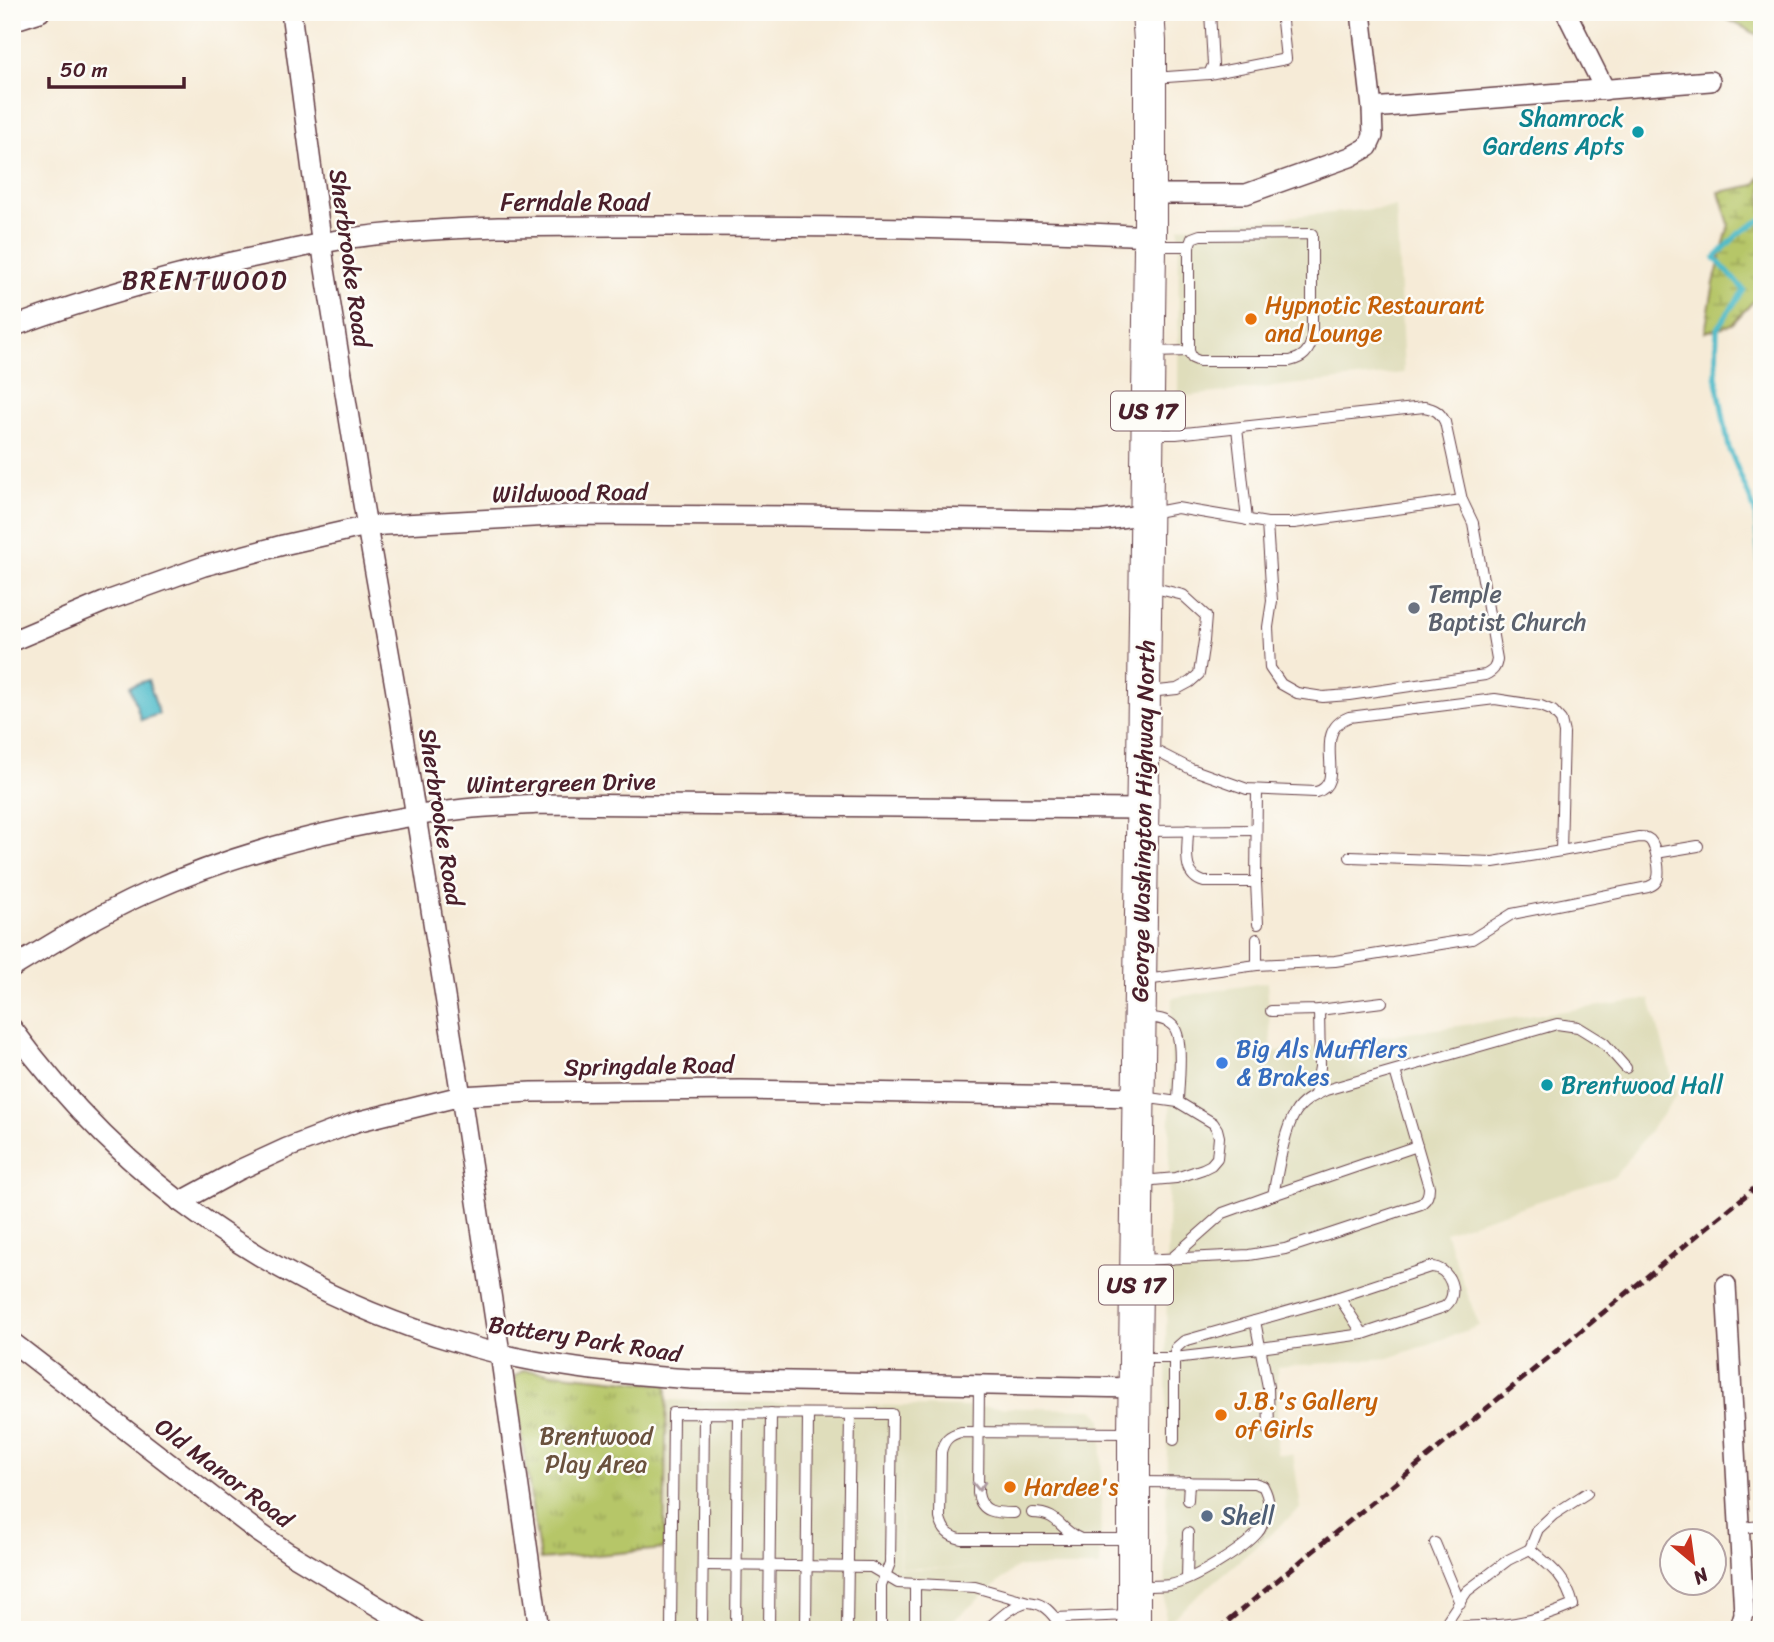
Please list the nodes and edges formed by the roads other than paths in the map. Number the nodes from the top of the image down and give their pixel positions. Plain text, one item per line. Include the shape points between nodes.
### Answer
1 (40, 12) edge
2 (291, 12) edge
3 (1148, 12) edge
4 (1210, 12) edge
5 (1281, 12) edge
6 (1362, 12) edge
7 (1566, 12) edge
8 (12, 21) edge
9 (1209, 74) junction
10 (1150, 78) junction
11 (1710, 81) dead end
12 (1605, 90) junction
13 (1372, 108) junction
14 (1151, 194) junction
15 (1150, 241) junction
16 (322, 243) junction
17 (1189, 246) junction
18 (12, 327) edge
19 (1189, 351) junction
20 (1149, 352) junction
21 (1237, 428) junction
22 (1148, 435) junction
23 (1462, 500) junction
24 (1147, 514) junction
25 (1247, 520) junction
26 (1267, 523) junction
27 (368, 526) junction
28 (1146, 585) junction
29 (12, 641) edge
30 (1145, 693) junction
31 (1144, 745) junction
32 (1257, 790) junction
33 (416, 815) junction
34 (1142, 820) junction
35 (1256, 830) junction
36 (1188, 831) junction
37 (1698, 846) dead end
38 (1560, 850) junction
39 (1656, 853) junction
40 (1350, 857) dead end
41 (1256, 882) junction
42 (1258, 924) dead end
43 (1257, 939) dead end
44 (1257, 965) junction
45 (12, 968) edge
46 (1141, 980) junction
47 (1382, 1002) dead end
48 (1320, 1010) junction
49 (1271, 1011) dead end
50 (1140, 1016) junction
51 (12, 1028) edge
52 (1626, 1068) dead end
53 (1395, 1070) junction
54 (1315, 1095) junction
55 (461, 1097) junction
56 (1140, 1097) junction
57 (1178, 1102) junction
58 (1417, 1146) junction
59 (1138, 1182) junction
60 (1273, 1195) junction
61 (180, 1202) junction
62 (1171, 1259) junction
63 (1136, 1260) junction
64 (1726, 1285) dead end
65 (1339, 1297) junction
66 (1255, 1321) junction
67 (1363, 1334) junction
68 (12, 1342) edge
69 (1260, 1348) junction
70 (500, 1353) junction
71 (1174, 1358) junction
72 (1135, 1373) junction
73 (979, 1385) junction
74 (704, 1413) junction
75 (738, 1413) junction
76 (771, 1413) junction
77 (808, 1414) junction
78 (849, 1414) junction
79 (1269, 1431) dead end
80 (979, 1432) junction
81 (1134, 1433) junction
82 (1174, 1440) dead end
83 (1134, 1482) junction
84 (1189, 1482) junction
85 (1587, 1493) dead end
86 (1188, 1500) dead end
87 (1014, 1513) dead end
88 (1032, 1513) dead end
89 (1762, 1526) edge
90 (1739, 1528) junction
91 (1188, 1533) dead end
92 (1084, 1539) junction
93 (1134, 1539) junction
94 (1435, 1543) dead end
95 (1530, 1549) junction
96 (703, 1565) junction
97 (736, 1565) junction
98 (770, 1566) junction
99 (806, 1566) junction
100 (848, 1567) junction
101 (886, 1575) junction
102 (1187, 1579) junction
103 (915, 1584) junction
104 (1028, 1602) junction
105 (1460, 1603) junction
106 (1134, 1610) edge
107 (1055, 1618) junction
108 (1443, 1627) junction
109 (417, 1630) edge
110 (538, 1630) edge
111 (671, 1630) edge
112 (702, 1630) edge
113 (736, 1630) edge
114 (769, 1630) edge
115 (806, 1630) edge
116 (847, 1630) edge
117 (881, 1630) edge
118 (915, 1630) edge
119 (986, 1630) edge
120 (1065, 1630) edge
121 (1432, 1630) edge
122 (1739, 1630) edge

1 - 8 street
2 - 16 street, Sherbrooke Road
3 - 10 main road, George Washington Highway North / US 17
4 - 9 lane via 1213,65
5 - 9 lane via 1286,59
6 - 13 street
7 - 12 street
9 - 10 lane
10 - 14 main road, George Washington Highway North / US 17
11 - 12 street
12 - 13 street
13 - 14 street via 1373,136 1367,147 1350,157 1246,194
14 - 15 main road, George Washington Highway North / US 17
15 - 16 street, Ferndale Road via 1045,231 510,226
15 - 17 lane
15 - 20 main road, George Washington Highway North / US 17
16 - 18 street, Ferndale Road via 187,272
16 - 27 street, Sherbrooke Road
17 - 19 lane
17 - 19 lane via 1192,238 1200,235 1312,234 1312,339 1305,354 1290,361 1199,361
19 - 20 lane
20 - 22 main road, George Washington Highway North / US 17
21 - 22 lane
21 - 23 lane via 1433,408 1445,422
21 - 25 lane
22 - 24 main road, George Washington Highway North / US 17
23 - 26 lane
23 - 26 lane via 1473,523 1496,666 1485,675 1349,695 1297,693 1281,684 1270,668
24 - 25 lane via 1177,508
24 - 27 street, Wildwood Road via 1099,521 572,515
24 - 28 main road, George Washington Highway North / US 17
25 - 26 lane
27 - 29 street, Wildwood Road via 204,566
27 - 33 street, Sherbrooke Road
28 - 30 main road, George Washington Highway North / US 17
28 - 30 lane via 1183,595 1206,616 1199,674 1177,689
30 - 31 main road, George Washington Highway North / US 17
31 - 32 lane via 1191,769
31 - 34 main road, George Washington Highway North / US 17
32 - 35 lane
32 - 38 lane via 1323,790 1330,778 1333,728 1349,717 1495,699 1541,706 1553,710 1564,733
33 - 34 street, Wintergreen Drive via 538,804
33 - 45 street, Wintergreen Drive via 326,832 203,870 145,893
33 - 55 street, Sherbrooke Road
34 - 36 lane
34 - 46 main road, George Washington Highway North / US 17
35 - 36 lane
35 - 41 lane
36 - 41 lane via 1188,865 1195,879
37 - 39 lane
38 - 39 lane via 1639,837 1652,842
38 - 40 lane via 1493,862
39 - 44 lane via 1658,878 1648,887 1512,914 1472,939 1335,961
41 - 42 lane
43 - 44 lane
44 - 46 lane
46 - 50 main road, George Washington Highway North / US 17
47 - 48 lane
48 - 49 lane
48 - 54 lane
50 - 56 main road, George Washington Highway North / US 17
50 - 57 lane via 1160,1019 1177,1030
51 - 61 street, Battery Park Road via 55,1084
52 - 53 lane via 1604,1043 1578,1027 1557,1024
53 - 54 lane
53 - 58 lane
54 - 60 lane via 1295,1112
55 - 56 street, Springdale Road via 741,1090
55 - 61 street, Springdale Road via 356,1122 239,1170
55 - 70 street, Sherbrooke Road
56 - 57 lane
56 - 59 main road, George Washington Highway North / US 17
57 - 59 lane via 1213,1123 1219,1137 1217,1158 1203,1169 1177,1178
58 - 60 lane
58 - 62 lane via 1429,1187 1421,1204 1285,1249
59 - 63 main road, George Washington Highway North / US 17
60 - 62 lane via 1223,1213
61 - 70 street, Battery Park Road via 270,1264 374,1314
62 - 63 lane
63 - 72 main road, George Washington Highway North / US 17
64 - 90 street
65 - 66 lane
65 - 67 lane
65 - 67 lane via 1430,1267 1444,1269 1452,1290 1450,1303
66 - 69 lane
66 - 71 lane via 1184,1341
67 - 69 lane
68 - 109 street, Old Manor Road via 258,1532
69 - 71 lane
69 - 79 lane via 1268,1387
70 - 73 street, Battery Park Road via 551,1364 692,1379
70 - 110 street, Sherbrooke Road
71 - 72 lane
71 - 82 lane
72 - 73 street, Battery Park Road
72 - 81 main road, George Washington Highway North / US 17
73 - 80 lane
74 - 75 lane
74 - 96 lane
74 - 111 lane via 673,1413
75 - 76 lane
75 - 97 lane
76 - 77 lane
76 - 98 lane
77 - 78 lane
77 - 99 lane
78 - 100 lane
78 - 101 lane via 892,1414 890,1563
80 - 81 lane
80 -> 87 lane via 979,1500 990,1511
80 - 92 lane via 954,1434 943,1445 940,1518 946,1532 961,1539
81 - 83 main road, George Washington Highway North / US 17
83 - 84 lane
83 - 93 main road, George Washington Highway North / US 17
84 - 86 lane
84 - 102 lane via 1254,1483 1263,1486 1269,1507 1259,1531 1222,1560
85 - 95 lane via 1538,1529
88 - 92 lane via 1050,1515 1076,1538
89 - 90 lane
90 - 122 street via 1744,1615
91 - 102 lane
92 - 93 lane
93 - 106 main road, George Washington Highway North / US 17
94 - 105 lane
95 - 105 lane via 1467,1591
95 - 108 lane via 1558,1573 1573,1605 1501,1625
96 - 97 lane
96 - 112 lane
97 - 98 lane
97 - 113 lane
98 - 99 lane
98 - 114 lane
99 - 100 lane
99 - 115 lane
100 - 101 lane via 871,1567
100 - 116 lane
101 - 103 lane via 898,1583
101 - 117 lane via 881,1586
102 - 106 lane
103 - 104 lane via 975,1587
103 - 118 lane
104 - 107 lane via 1044,1606
104 - 119 lane via 1012,1608
105 - 108 lane
106 - 107 lane
107 - 120 lane
108 - 121 lane

